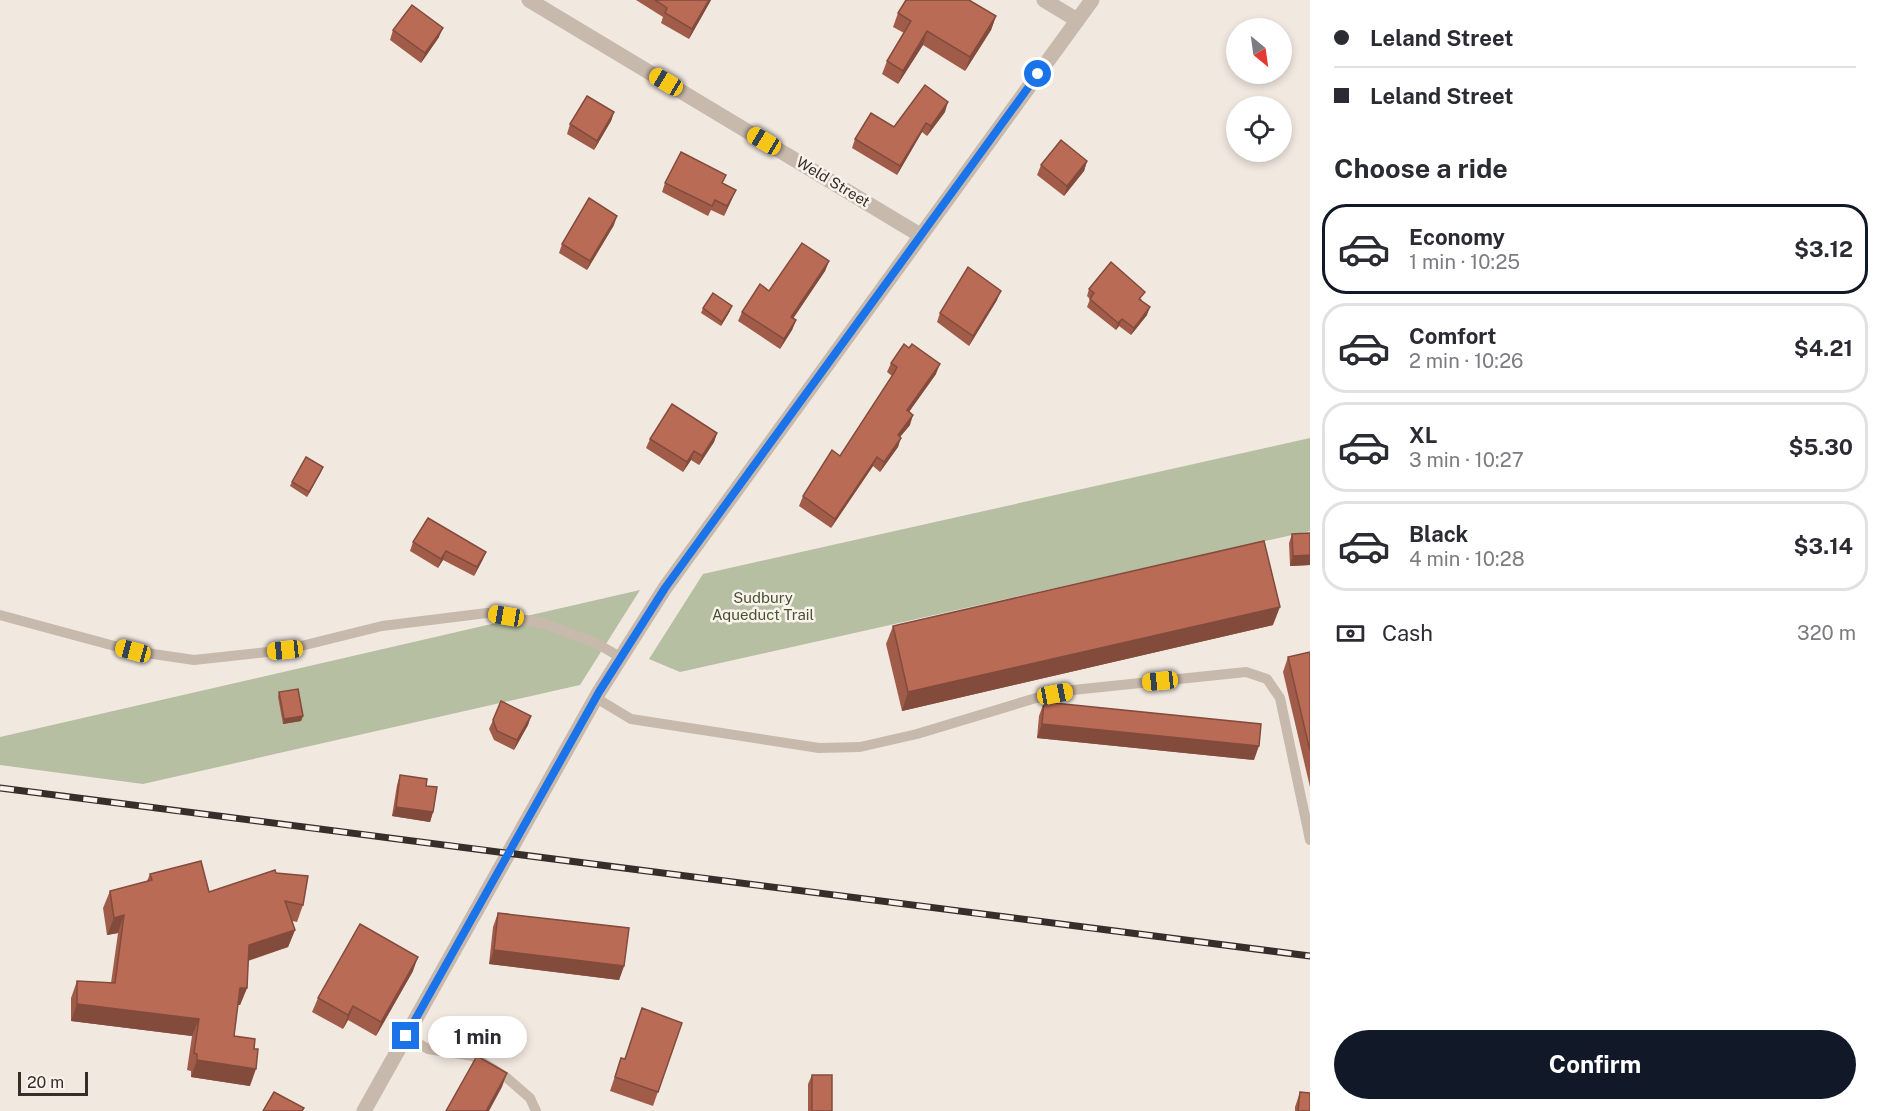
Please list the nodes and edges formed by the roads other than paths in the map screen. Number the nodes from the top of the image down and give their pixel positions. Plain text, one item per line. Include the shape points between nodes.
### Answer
1 (529, 0) edge
2 (1044, 0) edge
3 (1092, 0) edge
4 (1077, 20) junction
5 (920, 235) junction
6 (0, 615) edge
7 (620, 657) junction
8 (596, 698) junction
9 (1310, 840) edge
10 (406, 1036) junction
11 (364, 1111) edge
12 (536, 1111) edge

1 - 5 street, Weld Street
2 - 4 street
3 - 4 street
4 - 5 street
5 - 7 street via 672,578
6 - 7 lane via 133,651 194,660 285,650 382,626 487,613 542,623 596,643
7 - 8 street
8 - 9 lane via 631,719 819,748 860,747 1073,690 1246,672 1267,679 1280,698
8 - 10 street
10 - 11 street
10 - 12 lane via 428,1049 473,1056 530,1098

